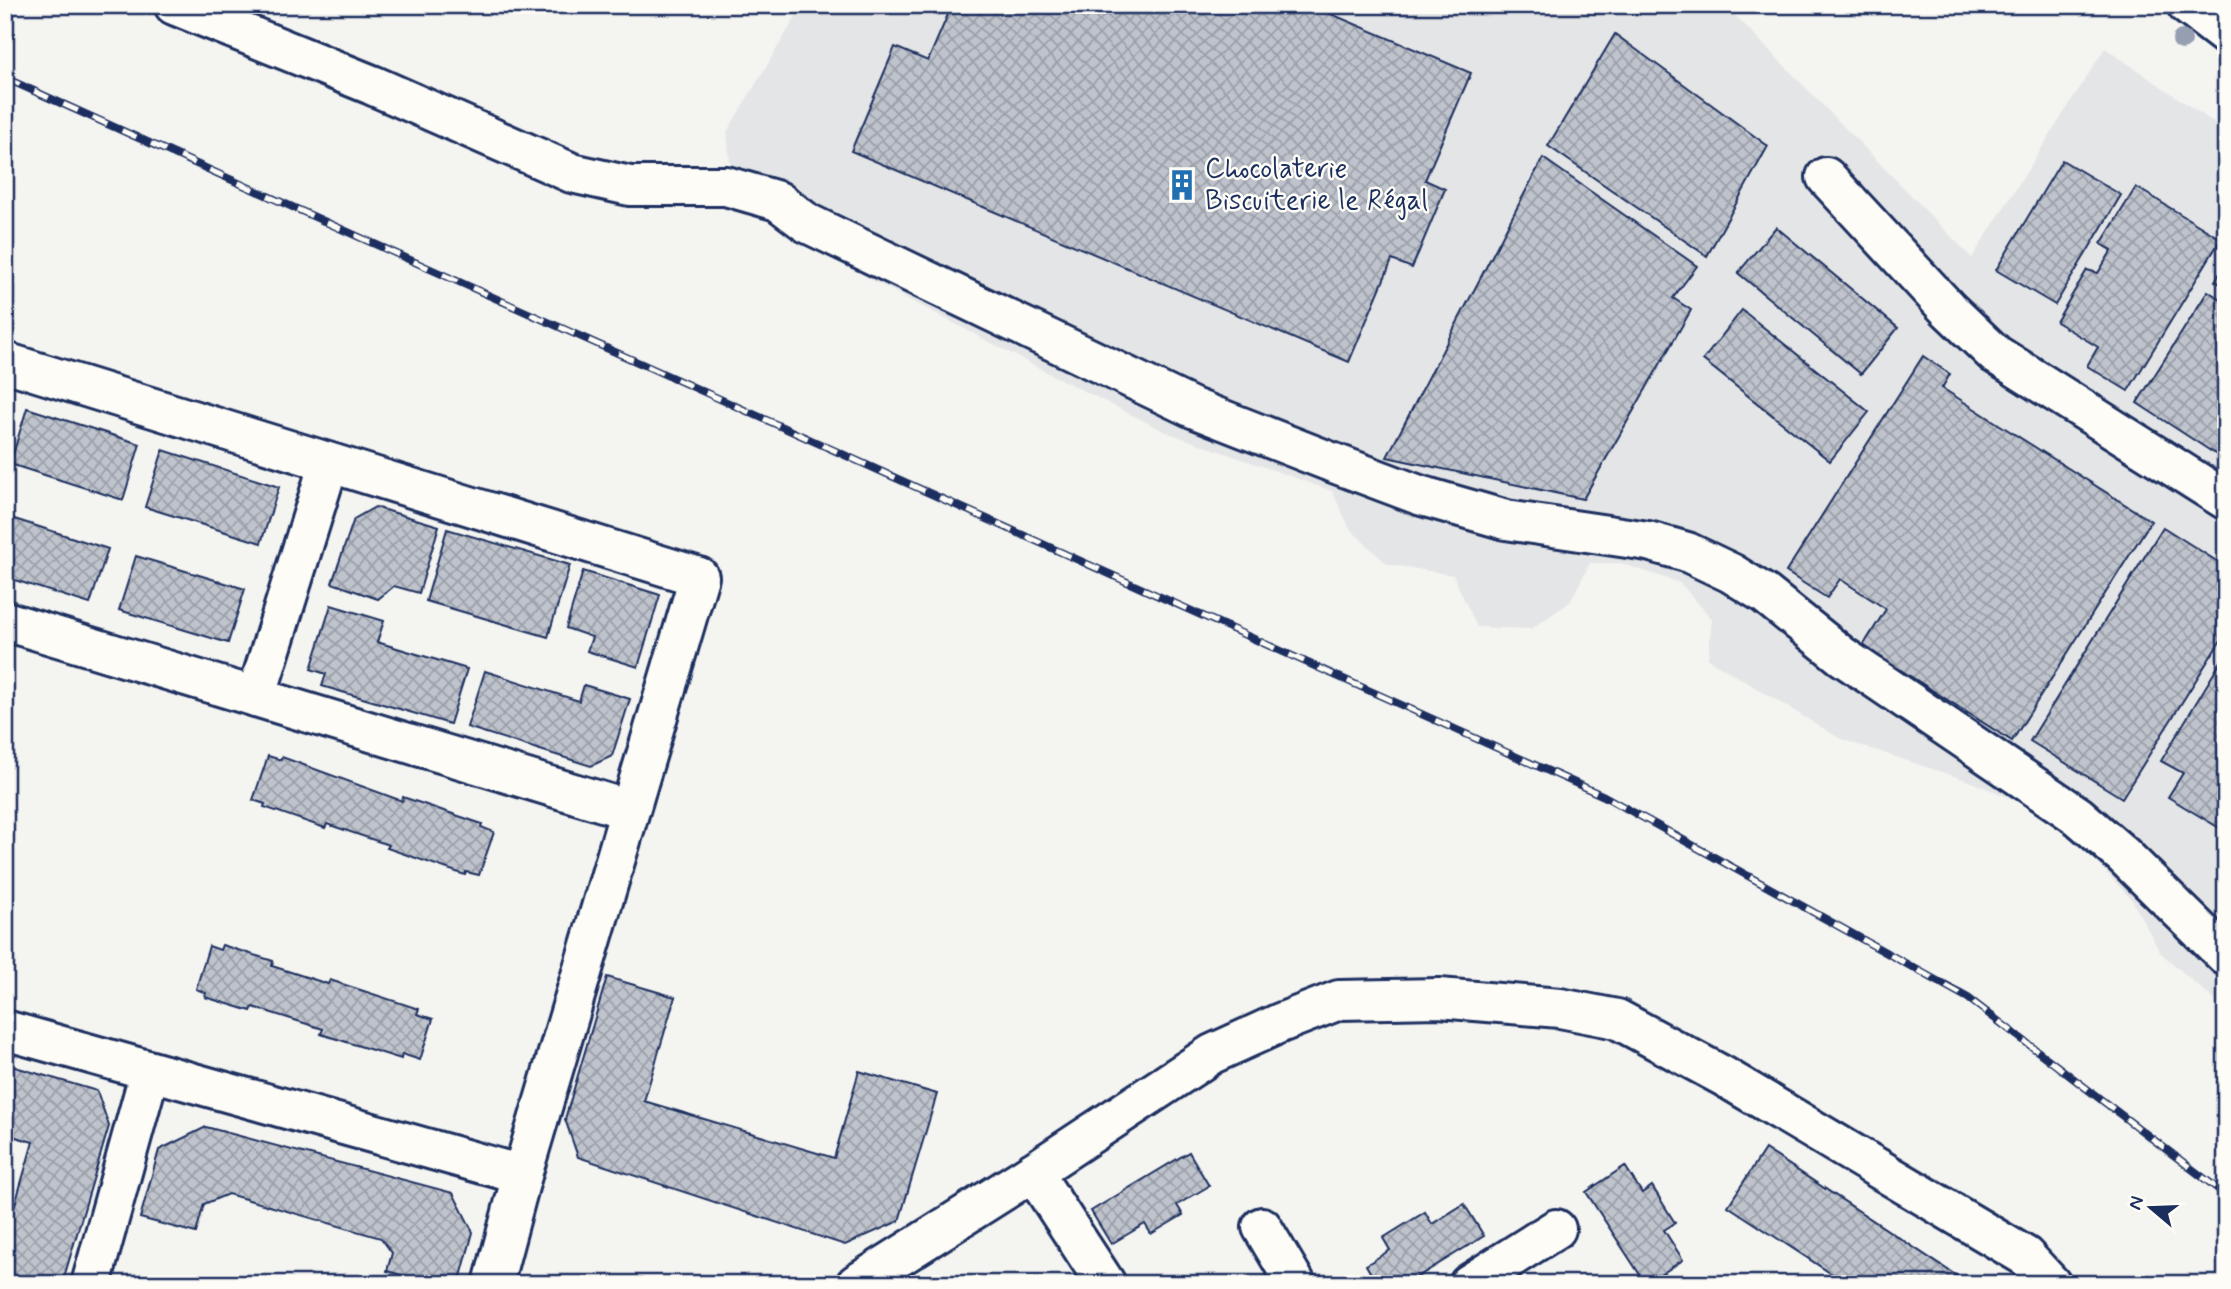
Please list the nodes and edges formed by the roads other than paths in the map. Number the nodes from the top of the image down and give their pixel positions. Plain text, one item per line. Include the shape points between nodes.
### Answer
1 (174, 5) edge
2 (2187, 5) edge
3 (2226, 35) edge
4 (1826, 177) dead end
5 (5, 362) edge
6 (329, 463) junction
7 (2226, 500) edge
8 (5, 621) edge
9 (256, 697) junction
10 (629, 810) junction
11 (2226, 956) edge
12 (5, 1030) edge
13 (150, 1071) junction
14 (1033, 1172) junction
15 (522, 1175) junction
16 (1262, 1227) dead end
17 (1556, 1229) dead end
18 (91, 1284) edge
19 (493, 1284) edge
20 (856, 1284) edge
21 (1105, 1284) edge
22 (1296, 1284) edge
23 (1469, 1284) edge
24 (2051, 1284) edge

1 - 11 street via 572,173 630,186 726,186 778,201 807,223 1181,402 1408,491 1506,520 1648,541 1687,552 1765,594 1842,656 2078,816
2 - 3 street
4 - 7 street via 1996,354
5 - 6 street
6 - 9 street
6 - 10 street via 699,577
8 - 9 street
9 - 10 street
10 - 15 street
12 - 13 street
13 - 15 street
13 - 18 street
14 - 20 street
14 - 21 street
14 - 24 street via 1212,1054 1339,1000 1439,998 1560,1008 1617,1019 1723,1076 2025,1256
15 - 19 street
16 - 22 street
17 - 23 street

